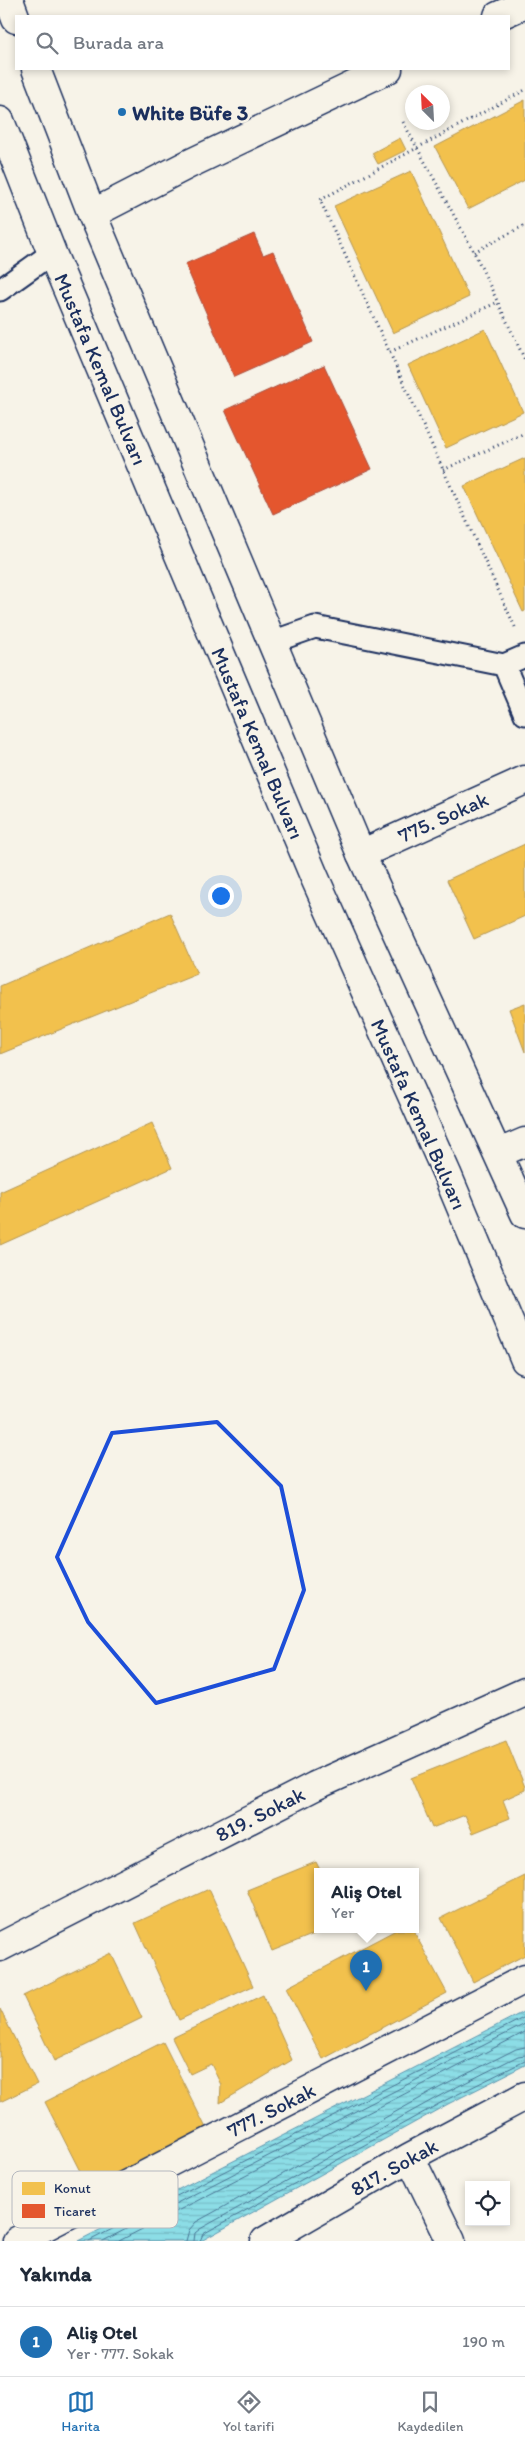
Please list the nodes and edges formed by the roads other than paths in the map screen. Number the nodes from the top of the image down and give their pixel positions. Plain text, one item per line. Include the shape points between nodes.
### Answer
1 (9, 0) edge
2 (525, 4) edge
3 (500, 15) edge
4 (15, 16) edge
5 (36, 70) edge
6 (386, 70) edge
7 (0, 121) edge
8 (92, 214) junction
9 (52, 253) junction
10 (0, 290) edge
11 (272, 642) junction
12 (525, 656) edge
13 (504, 666) junction
14 (525, 714) edge
15 (525, 780) edge
16 (361, 854) junction
17 (525, 1142) edge
18 (499, 1153) junction
19 (525, 1214) edge
20 (525, 1360) edge
21 (525, 1692) edge
22 (0, 1947) edge
23 (525, 1980) edge
24 (525, 2096) edge
25 (410, 2157) junction
26 (154, 2171) edge
27 (43, 2228) edge
28 (18, 2241) edge
29 (265, 2241) edge
30 (451, 2241) edge

1 - 4 main road
2 - 3 main road
5 - 8 main road
6 - 8 main road
7 - 9 main road, Mustafa Kemal Bulvarı
8 - 11 main road
9 - 10 lane
9 - 20 main road, Mustafa Kemal Bulvarı via 314,876 447,1174
11 - 13 lane via 315,626
11 - 16 main road
12 - 13 lane
13 - 14 lane
15 - 16 main road, 775. Sokak
16 - 18 main road
17 - 18 main road
18 - 19 main road
21 - 22 main road, 819. Sokak via 316,1786
23 - 26 main road, 777. Sokak
24 - 25 main road, 817. Sokak
25 - 29 main road, 817. Sokak
25 - 30 main road
27 - 28 main road, 777. Sokak

